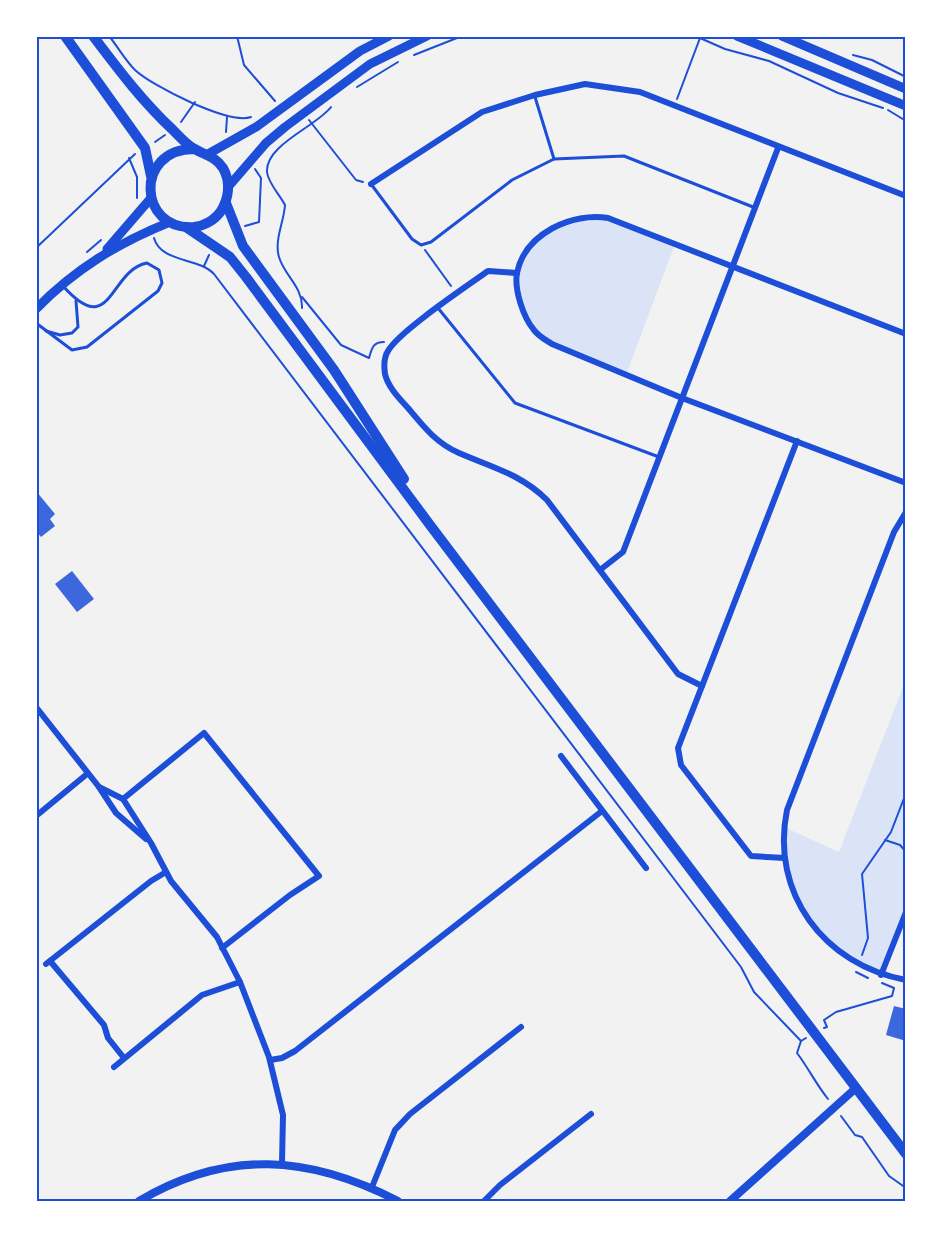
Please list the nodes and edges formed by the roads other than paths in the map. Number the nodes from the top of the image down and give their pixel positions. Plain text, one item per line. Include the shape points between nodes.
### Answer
1 (65, 36) edge
2 (93, 36) edge
3 (389, 36) edge
4 (427, 36) edge
5 (737, 36) edge
6 (782, 36) edge
7 (906, 89) edge
8 (535, 95) junction
9 (906, 106) edge
10 (778, 148) junction
11 (194, 149) junction
12 (208, 154) junction
13 (554, 159) junction
14 (151, 177) junction
15 (370, 184) joint
16 (228, 187) junction
17 (906, 196) edge
18 (151, 198) junction
19 (225, 203) junction
20 (753, 207) junction
21 (170, 222) junction
22 (186, 227) junction
23 (101, 255) junction
24 (732, 267) junction
25 (517, 273) junction
26 (61, 283) junction
27 (76, 301) junction
28 (438, 308) junction
29 (36, 309) edge
30 (36, 323) edge
31 (44, 331) junction
32 (906, 334) edge
33 (682, 398) junction
34 (797, 441) junction
35 (659, 457) junction
36 (906, 483) edge
37 (906, 512) edge
38 (454, 555) junction
39 (600, 570) junction
40 (702, 686) junction
41 (36, 707) edge
42 (561, 756) dead end
43 (87, 774) junction
44 (99, 786) junction
45 (123, 799) junction
46 (602, 811) junction
47 (36, 816) edge
48 (151, 843) junction
49 (785, 858) junction
50 (646, 868) dead end
51 (166, 872) junction
52 (906, 912) edge
53 (222, 948) junction
54 (882, 975) junction
55 (906, 980) edge
56 (240, 982) junction
57 (521, 1027) dead end
58 (124, 1058) junction
59 (270, 1060) junction
60 (114, 1067) dead end
61 (856, 1088) junction
62 (591, 1114) dead end
63 (906, 1154) edge
64 (282, 1163) junction
65 (372, 1187) junction
66 (139, 1201) edge
67 (398, 1201) edge
68 (484, 1201) edge
69 (730, 1201) edge

1 - 14 main road via 146,148
2 - 11 main road via 143,100
3 - 12 main road via 360,51 274,115 229,137
4 - 16 main road via 370,64 304,113 266,143 251,166
5 - 9 main road
6 - 7 main road
8 - 10 street via 585,84 640,92
8 - 13 lane
8 - 15 street via 482,112
10 - 17 street
10 - 20 street
11 - 12 main road
11 - 14 main road via 172,152 163,158
12 - 16 main road via 222,167
13 - 15 lane via 512,180 422,245 412,239
13 - 20 lane via 624,156
14 - 18 main road
16 - 19 main road
18 - 21 main road via 155,208
18 - 23 main road
19 - 22 main road via 210,221
19 - 38 main road via 256,266 334,370
20 - 24 street
21 - 22 main road
21 - 23 main road
22 - 38 main road via 230,258 246,277
23 - 26 main road
24 - 25 street via 608,218 592,216 578,217 541,236 524,256
24 - 32 street
24 - 33 street
25 - 28 street via 488,271
25 - 33 street via 525,314 543,338
26 - 27 lane
26 - 29 main road
27 - 31 lane via 78,327 72,333
27 - 31 lane via 90,307 108,302 138,264 147,263 159,270 162,283 158,291 87,347 72,350
28 - 35 lane via 516,403
28 - 39 street via 386,353 385,375 391,388 433,437 533,486
30 - 31 lane
33 - 34 street
33 - 35 street
34 - 36 street
34 - 40 street
35 - 39 street via 623,552
37 - 49 street via 894,532 787,810
38 - 61 main road
39 - 40 street via 678,674
40 - 49 street via 678,748 681,765 751,856
41 - 43 street
42 - 46 street
43 - 44 street
43 - 47 street
44 - 45 street
44 - 48 street via 116,813
45 - 48 street
45 - 53 street via 204,733 319,876
46 - 50 street
46 - 59 street via 295,1051
48 - 51 street
49 - 54 street via 798,902 806,915 836,951 858,966
51 - 53 street
51 - 58 street via 48,962 104,1025 108,1038
52 - 54 street
53 - 56 street
54 - 55 street
56 - 58 street via 202,996
56 - 59 street
57 - 65 street via 395,1130
58 - 60 street
59 - 64 street via 282,1114
61 - 63 main road
61 - 69 street
62 - 68 street
64 - 65 street via 315,1167
64 - 66 street via 224,1168 167,1184
65 - 67 street

